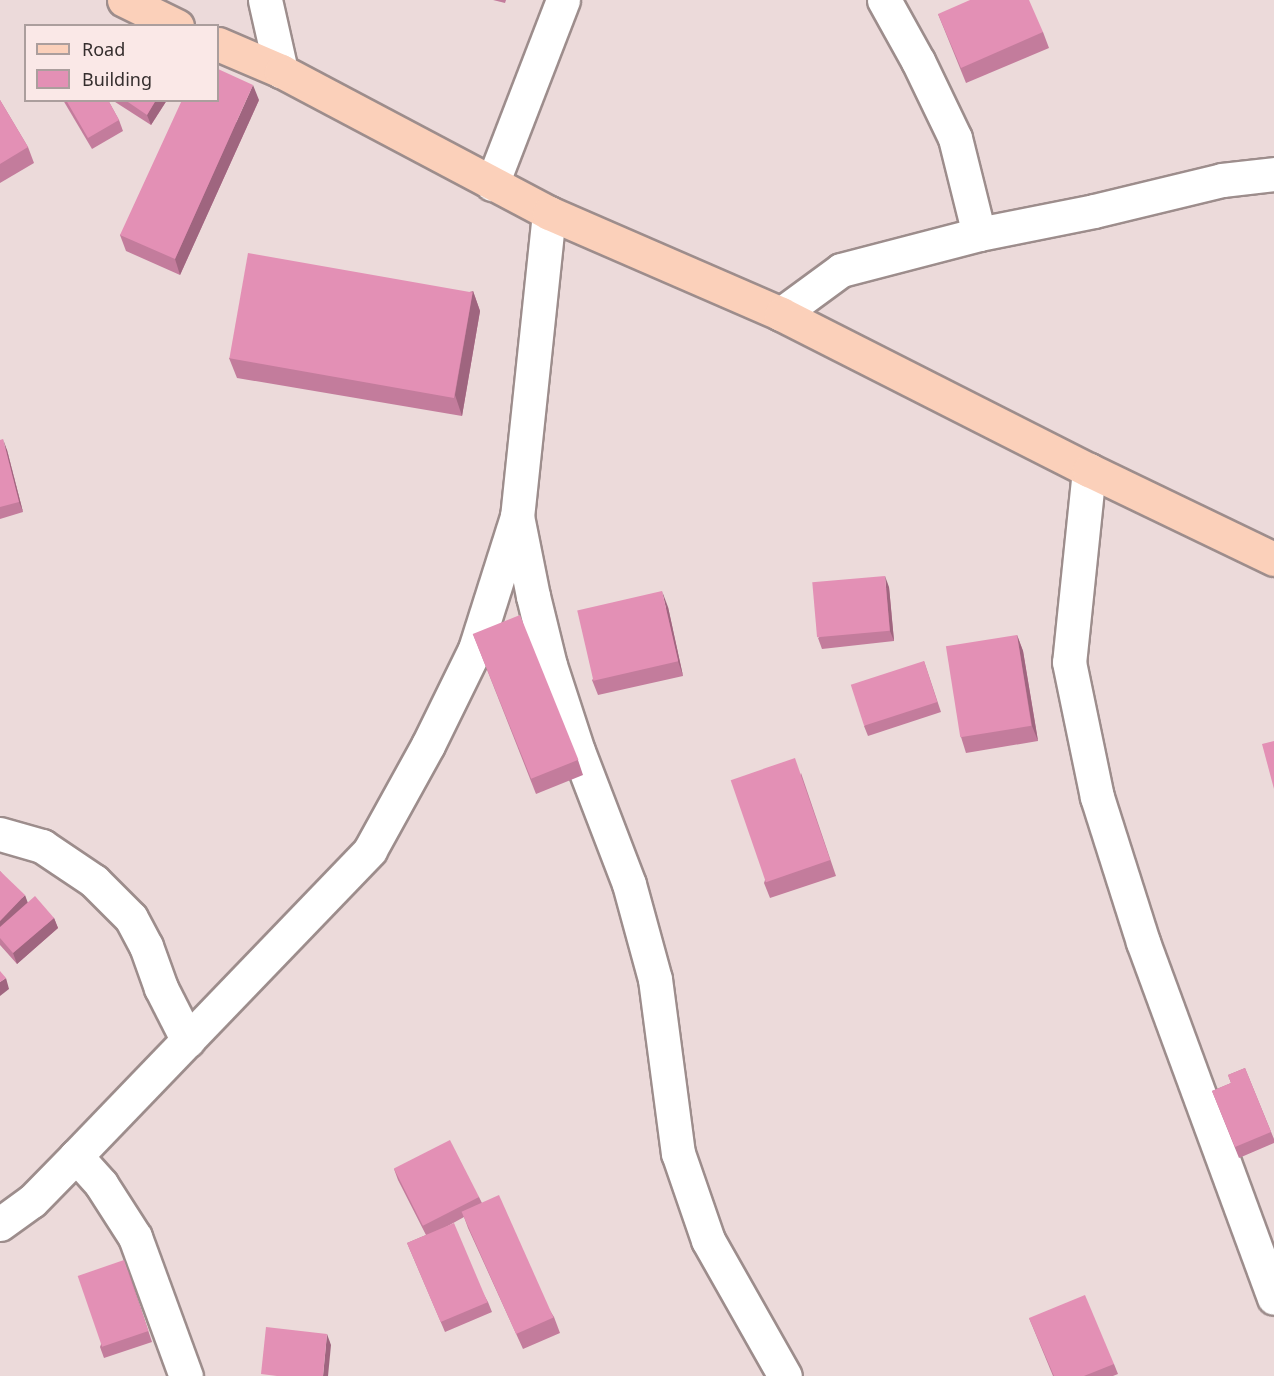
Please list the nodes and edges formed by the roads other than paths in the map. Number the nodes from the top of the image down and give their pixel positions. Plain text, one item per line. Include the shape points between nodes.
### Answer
1 (124, 0) edge
2 (265, 0) edge
3 (563, 0) edge
4 (884, 0) edge
5 (173, 24) edge
6 (219, 44) edge
7 (281, 71) junction
8 (1274, 174) edge
9 (492, 184) junction
10 (549, 213) junction
11 (979, 234) junction
12 (781, 314) junction
13 (1089, 470) junction
14 (517, 516) junction
15 (1274, 559) edge
16 (0, 834) edge
17 (188, 1041) junction
18 (76, 1156) junction
19 (0, 1224) edge
20 (1274, 1298) edge
21 (186, 1376) edge
22 (785, 1376) edge

1 - 5 main road
2 - 7 street
3 - 9 street
4 - 11 street via 955,138
6 - 7 main road
7 - 9 main road
8 - 11 street via 1222,180
9 - 10 main road
10 - 12 main road
10 - 14 street
11 - 12 street via 841,270
12 - 13 main road
13 - 15 main road
13 - 20 street via 1069,662 1097,797 1143,942
14 - 17 street via 475,650 370,850
14 - 22 street via 550,665 578,751 630,884 655,979 678,1153 708,1240
16 - 17 street via 42,846 94,881 131,918
17 - 18 street
18 - 19 street via 32,1201
18 - 21 street via 101,1184 135,1237

